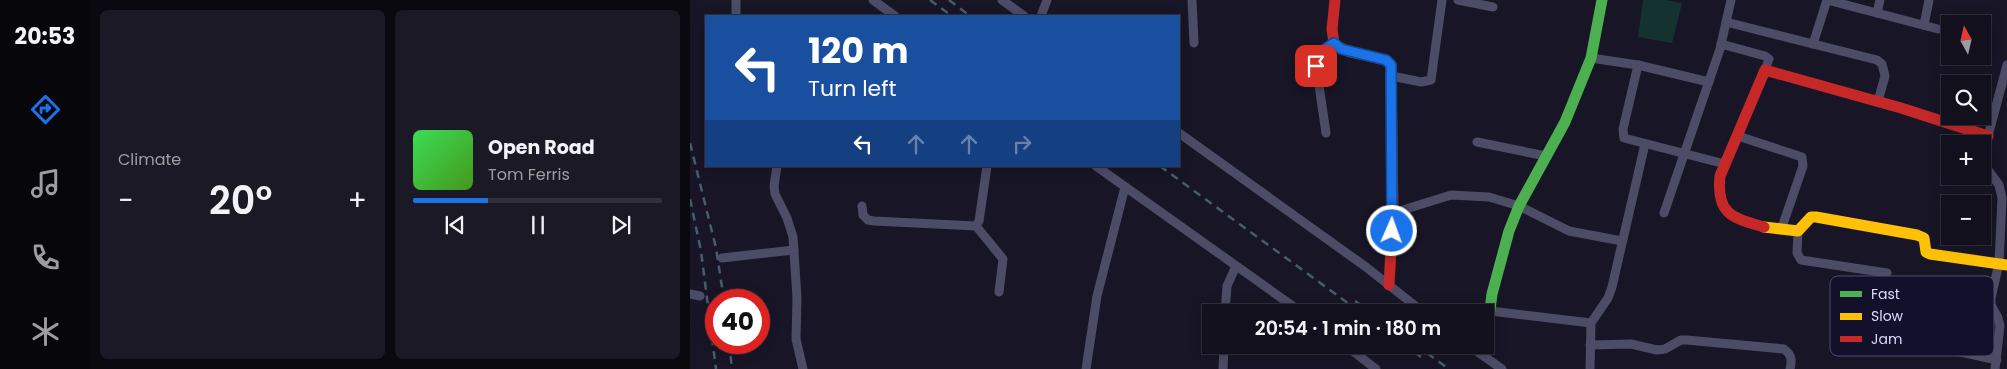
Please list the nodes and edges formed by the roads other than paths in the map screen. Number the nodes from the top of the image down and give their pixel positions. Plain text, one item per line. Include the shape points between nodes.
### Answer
1 (736, 0) edge
2 (873, 0) edge
3 (1002, 0) edge
4 (1047, 0) edge
5 (1192, 0) edge
6 (1335, 0) edge
7 (1442, 0) edge
8 (1458, 0) edge
9 (1602, 0) edge
10 (1731, 0) edge
11 (1827, 0) edge
12 (1880, 0) edge
13 (1928, 0) edge
14 (1493, 7) dead end
15 (1877, 13) junction
16 (736, 15) edge
17 (894, 15) edge
18 (1023, 15) edge
19 (1041, 15) edge
20 (1726, 22) junction
21 (1924, 25) junction
22 (1938, 29) dead end
23 (1194, 43) dead end
24 (1334, 43) junction
25 (1721, 44) junction
26 (1813, 44) junction
27 (1591, 58) junction
28 (1638, 65) junction
29 (2007, 65) edge
30 (1765, 70) junction
31 (1392, 76) junction
32 (1709, 82) junction
33 (1878, 101) junction
34 (1326, 133) dead end
35 (1180, 134) edge
36 (1985, 135) edge
37 (1988, 135) edge
38 (1738, 136) junction
39 (1477, 142) dead end
40 (1645, 144) junction
41 (1684, 154) junction
42 (1546, 156) junction
43 (1725, 164) junction
44 (777, 167) edge
45 (987, 167) edge
46 (1097, 167) edge
47 (1991, 173) edge
48 (2003, 186) edge
49 (1125, 187) junction
50 (862, 206) dead end
51 (1519, 206) junction
52 (2005, 208) edge
53 (1394, 213) junction
54 (1664, 213) dead end
55 (976, 226) junction
56 (1781, 230) junction
57 (1798, 231) junction
58 (1622, 240) junction
59 (794, 250) junction
60 (722, 258) dead end
61 (2003, 264) edge
62 (1236, 266) junction
63 (1887, 273) dead end
64 (1389, 285) junction
65 (1994, 290) edge
66 (1000, 292) dead end
67 (1226, 304) edge
68 (1290, 304) edge
69 (1413, 304) edge
70 (1491, 304) edge
71 (1494, 311) edge
72 (1994, 311) edge
73 (1592, 323) junction
74 (1590, 345) junction
75 (1224, 354) edge
76 (1357, 354) edge
77 (1481, 354) edge
78 (1484, 356) joint
79 (1965, 356) edge
80 (1363, 359) junction
81 (1996, 364) edge
82 (803, 369) edge
83 (1086, 369) edge
84 (1223, 369) edge
85 (1363, 369) edge
86 (1376, 369) edge
87 (1502, 369) edge
88 (1590, 369) edge
89 (1790, 369) edge

1 - 16 street
2 - 17 street
3 - 18 street
4 - 19 street
5 - 23 street
6 - 24 street
7 - 31 street via 1431,80 1421,82
8 - 14 street
9 - 27 street
10 - 20 street
11 - 15 street
11 - 26 street
12 - 15 street
13 - 21 street
15 - 21 street
20 - 25 street
20 - 26 street
21 - 22 street
24 - 31 street via 1341,49 1386,60 1391,65
24 - 34 street via 1321,52 1316,66
25 - 30 street via 1765,56 1769,59
25 - 32 street
26 - 33 street via 1882,64 1885,76
27 - 28 street
27 - 42 street via 1565,122
28 - 32 street
28 - 40 street via 1623,134 1628,141
29 - 37 street
30 - 33 street
30 - 38 street
31 - 53 street
32 - 41 street
33 - 36 street
35 - 64 street
38 - 43 street
38 - 56 street via 1802,157 1803,166
39 - 42 street
40 - 41 street
40 - 58 street
41 - 43 street
41 - 54 street
42 - 51 street
43 - 56 street via 1718,193 1722,205 1744,220
44 - 59 street via 775,194 787,218
45 - 55 street
46 - 49 street
47 - 48 street
48 - 52 street
49 - 62 street
49 - 83 street via 1097,296
50 - 55 street via 863,215 868,220
51 - 53 street via 1489,197 1452,195
51 - 58 street via 1569,231
51 - 70 street via 1508,231
52 - 61 street
53 - 64 street
55 - 66 street via 1003,259
56 - 57 street
57 - 61 street via 1816,216 1918,235 1924,238 1926,252 1930,254
57 - 63 street via 1801,260
58 - 73 street via 1610,292
59 - 60 street
59 - 82 street via 796,339
61 - 65 street
62 - 67 street via 1228,286
62 - 68 street
64 - 69 street
71 - 73 street
72 - 81 street via 2000,326
73 - 74 street
74 - 88 street
74 - 89 street via 1631,344 1657,350 1687,340 1784,349 1789,353
75 - 84 street
76 - 80 street
77 - 78 street
78 - 87 street
79 - 81 street
80 - 85 street
80 - 86 street

